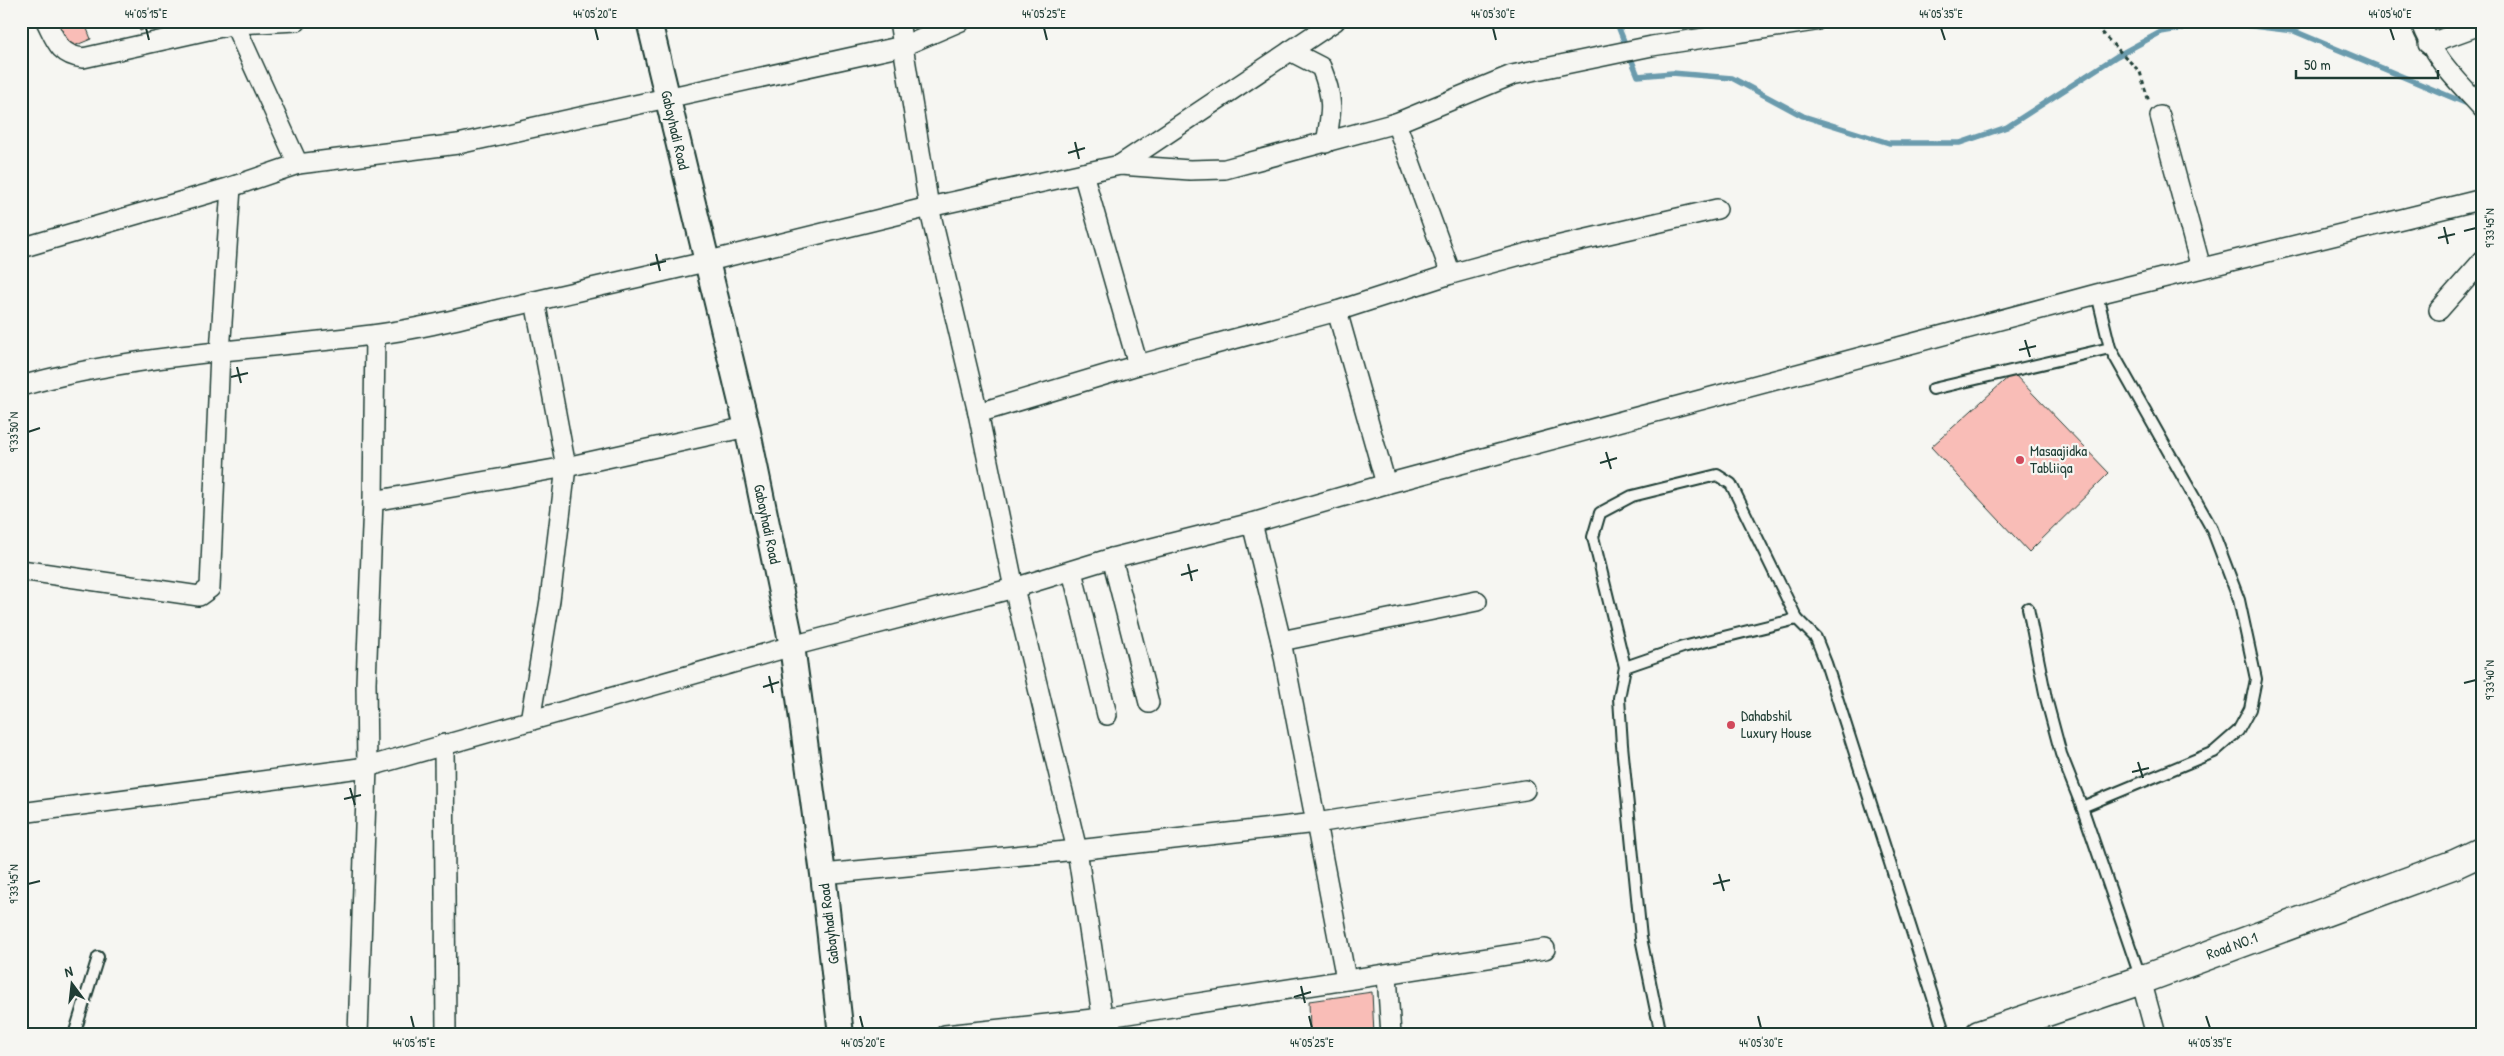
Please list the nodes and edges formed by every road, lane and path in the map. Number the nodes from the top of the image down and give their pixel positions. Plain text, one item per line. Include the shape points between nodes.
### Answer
1 (46, 21) edge
2 (297, 21) edge
3 (649, 21) edge
4 (900, 21) edge
5 (961, 21) edge
6 (1335, 21) edge
7 (1815, 21) edge
8 (2090, 21) edge
9 (2420, 21) edge
10 (234, 22) edge
11 (2483, 24) edge
12 (1764, 25) edge
13 (2428, 44) junction
14 (903, 46) junction
15 (1290, 52) junction
16 (668, 99) junction
17 (2483, 109) edge
18 (2160, 116) joint
19 (1396, 122) junction
20 (1326, 143) junction
21 (298, 164) junction
22 (1120, 165) junction
23 (1083, 173) junction
24 (232, 187) junction
25 (2483, 199) edge
26 (929, 206) junction
27 (1717, 209) dead end
28 (21, 248) edge
29 (2483, 260) edge
30 (705, 262) junction
31 (2201, 268) junction
32 (1450, 274) junction
33 (2097, 294) junction
34 (535, 302) junction
35 (2439, 310) dead end
36 (1337, 311) junction
37 (375, 334) junction
38 (2110, 348) junction
39 (220, 353) junction
40 (1138, 365) junction
41 (21, 386) edge
42 (1933, 389) dead end
43 (978, 413) junction
44 (747, 427) junction
45 (566, 467) junction
46 (1386, 484) junction
47 (373, 500) junction
48 (1252, 524) junction
49 (1112, 558) junction
50 (21, 570) edge
51 (1072, 571) junction
52 (1014, 588) junction
53 (1477, 601) dead end
54 (2028, 608) dead end
55 (1797, 620) junction
56 (1281, 641) junction
57 (792, 646) junction
58 (1625, 667) junction
59 (1149, 704) dead end
60 (1106, 715) dead end
61 (530, 721) junction
62 (444, 744) junction
63 (367, 767) junction
64 (1525, 790) dead end
65 (2082, 807) junction
66 (21, 813) edge
67 (1316, 823) junction
68 (1077, 850) junction
69 (2483, 851) edge
70 (823, 874) junction
71 (1545, 949) dead end
72 (98, 957) dead end
73 (1387, 975) junction
74 (1346, 979) junction
75 (2142, 980) junction
76 (1103, 1026) edge
77 (74, 1035) edge
78 (358, 1035) edge
79 (446, 1035) edge
80 (841, 1035) edge
81 (945, 1035) edge
82 (1390, 1035) edge
83 (1661, 1035) edge
84 (1945, 1035) edge
85 (1979, 1035) edge
86 (2156, 1035) edge

1 - 10 street via 59,47 69,56 83,58
2 - 10 street
3 - 16 street, Gabayhadi Road
4 - 14 street
5 - 14 street
6 - 15 street
7 - 12 street
8 - 18 path via 2140,72 2151,109
9 - 13 street
10 - 21 street
11 - 13 street
12 - 19 street via 1512,75
13 - 17 street
14 - 16 street
14 - 26 street
15 - 20 street via 1321,67 1329,86 1332,108
15 - 22 street
16 - 21 street via 458,144
16 - 30 street, Gabayhadi Road
18 - 31 street
19 - 20 street
19 - 32 street
20 - 22 street via 1225,169
21 - 24 street
22 - 23 street
23 - 26 street
23 - 40 street
24 - 28 street
24 - 39 street
25 - 31 street
26 - 30 street
26 - 43 street
27 - 32 street
29 - 35 street
30 - 34 street
30 - 44 street, Gabayhadi Road
31 - 33 street
32 - 36 street
33 - 38 lane
33 - 46 street
34 - 37 street
34 - 45 street
36 - 40 street
36 - 46 street
37 - 39 street
37 - 47 street
38 - 42 lane
38 - 65 lane via 2212,529 2239,600 2256,679 2250,709 2238,731 2214,752
39 - 41 street via 82,370
39 - 50 street via 210,588 198,596
40 - 43 street
43 - 52 street
44 - 45 street
44 - 57 street, Gabayhadi Road
45 - 47 street
45 - 61 street via 550,600
46 - 48 street
47 - 63 street via 366,684
48 - 49 street
48 - 56 street
49 - 51 street
49 - 59 street
51 - 52 street
51 - 60 street
52 - 57 street
52 - 68 street
53 - 56 street
54 - 65 lane via 2058,744
55 - 58 lane via 1683,647
55 - 58 lane via 1731,484 1717,475 1632,496 1600,513 1593,537
55 - 84 lane via 1816,638 1826,663
56 - 67 street
57 - 61 street
57 - 70 street, Gabayhadi Road
58 - 83 lane via 1619,698 1622,745 1641,938
61 - 62 street
62 - 63 street
62 - 79 street
63 - 66 street
63 - 78 street
64 - 67 street
65 - 75 lane
67 - 68 street
67 - 74 street
68 - 70 street
68 - 76 street
69 - 75 highway, Road NO.1
70 - 80 street, Gabayhadi Road
71 - 73 street
72 - 77 lane
73 - 74 street
73 - 82 street
74 - 76 street
75 - 85 highway, Road NO.1
75 - 86 street
76 - 81 street

